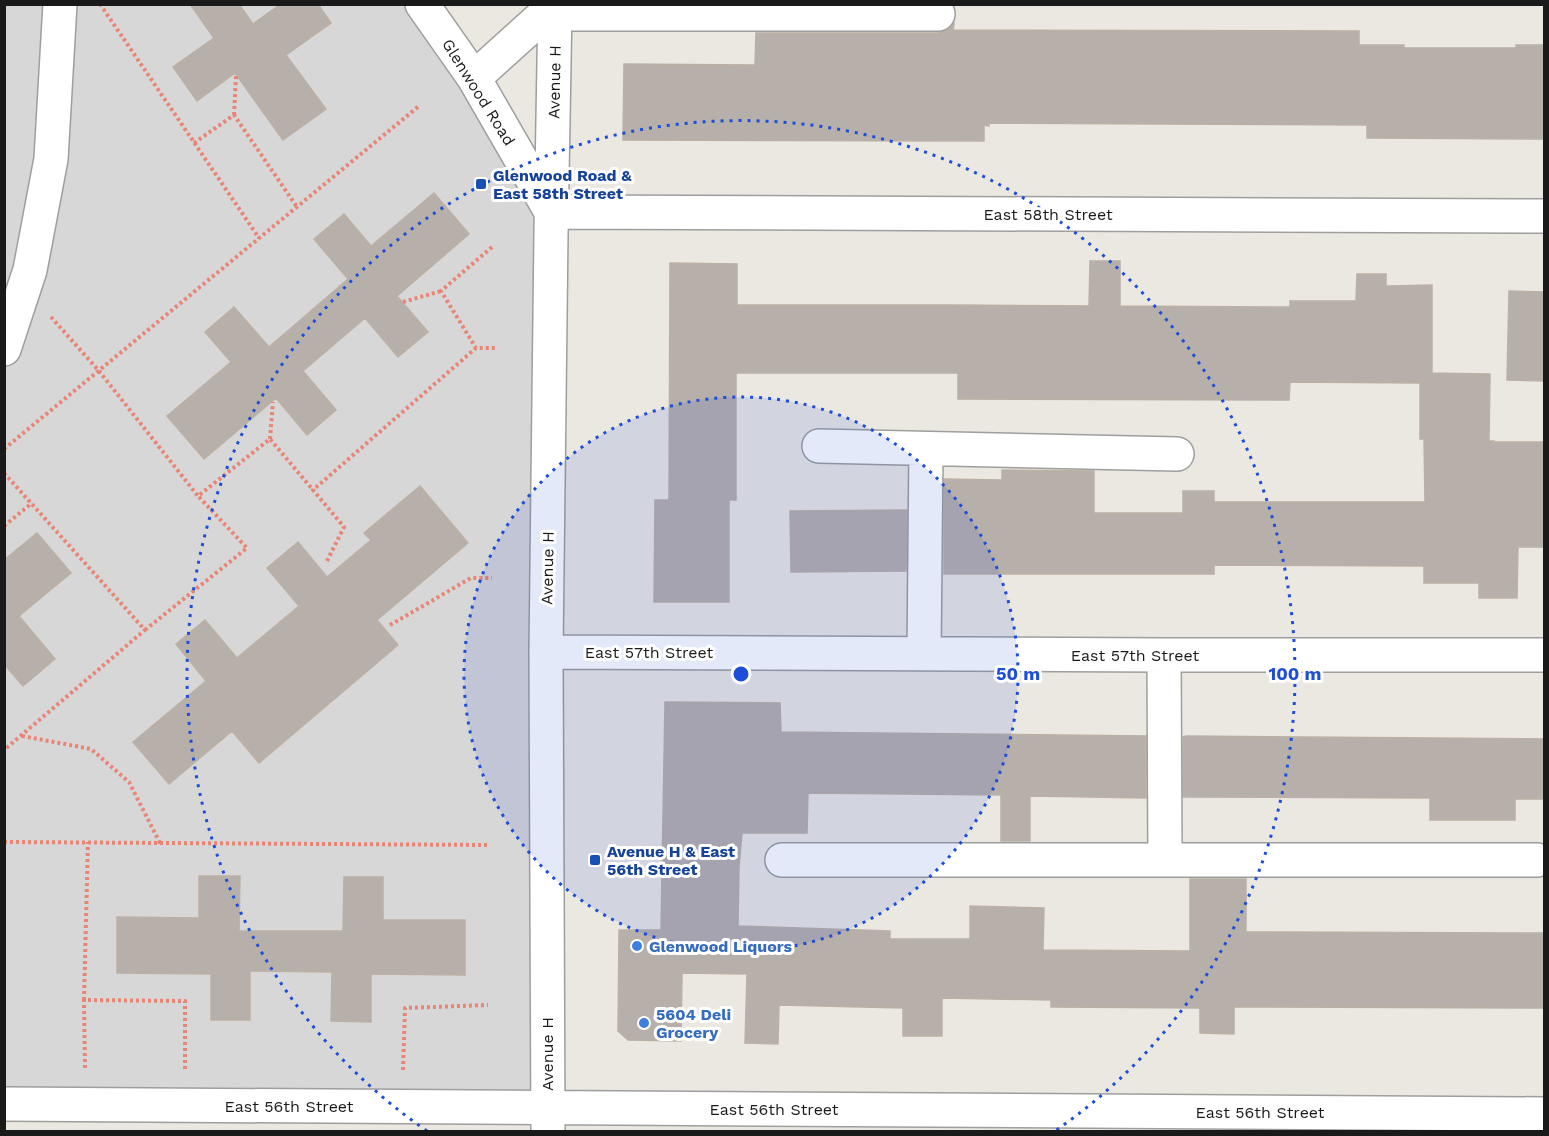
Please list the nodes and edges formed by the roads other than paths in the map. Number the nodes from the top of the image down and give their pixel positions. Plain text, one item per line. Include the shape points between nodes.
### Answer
1 (60, 4) edge
2 (422, 4) edge
3 (555, 8) edge
4 (938, 14) dead end
5 (474, 78) junction
6 (551, 212) junction
7 (1545, 216) edge
8 (4, 349) edge
9 (819, 446) dead end
10 (926, 449) junction
11 (1177, 454) dead end
12 (546, 652) junction
13 (924, 654) junction
14 (1164, 656) junction
15 (1545, 656) edge
16 (782, 860) dead end
17 (1165, 860) junction
18 (1537, 860) dead end
19 (4, 1104) edge
20 (1545, 1114) edge
21 (548, 1120) edge

1 - 8 street via 51,159 30,270
2 - 5 street, Glenwood Road
3 - 4 street
3 - 5 street
3 - 6 street, Avenue H
5 - 6 street, Glenwood Road
6 - 7 street, East 58th Street
6 - 12 street, Avenue H
9 - 10 street
10 - 11 street
10 - 13 street
12 - 13 street, East 57th Street
12 - 21 street, Avenue H
13 - 14 street, East 57th Street
14 - 15 street, East 57th Street
14 - 17 street
16 - 17 street
17 - 18 street
19 - 21 street, East 56th Street via 403,1107
20 - 21 street, East 56th Street

